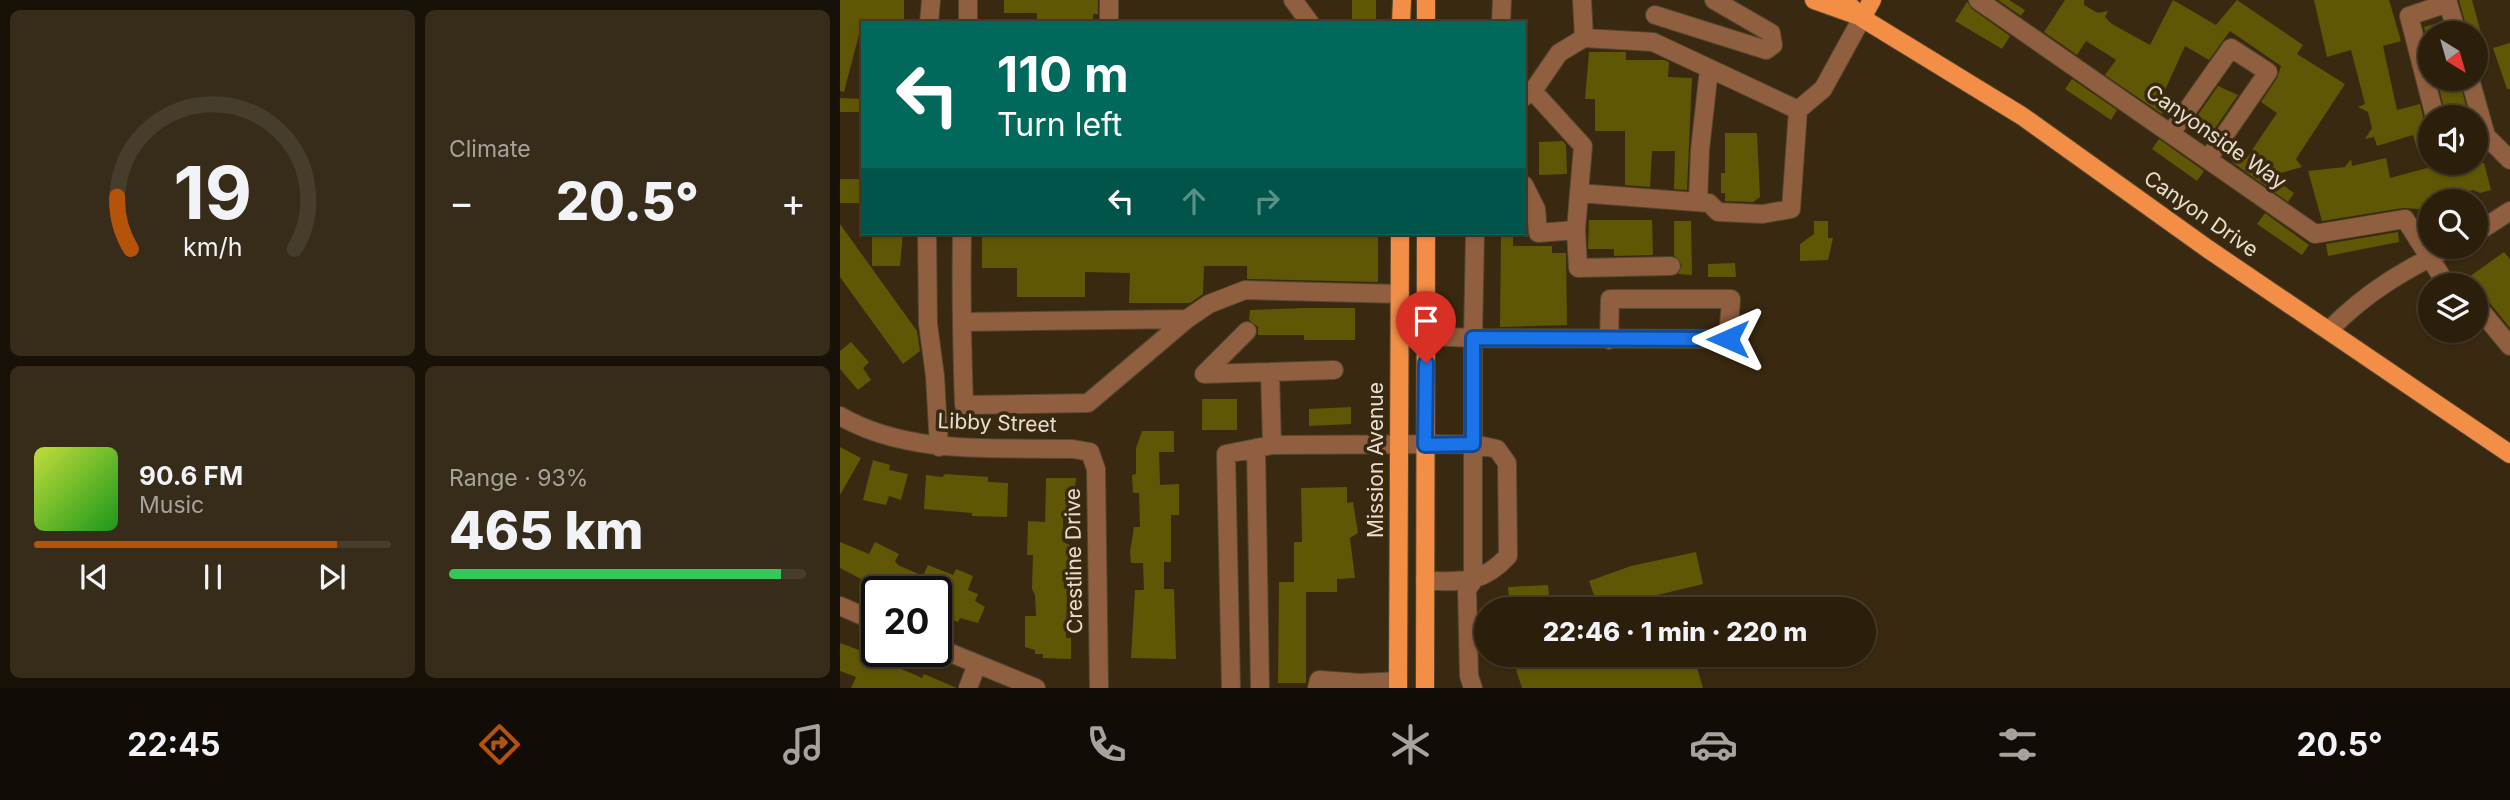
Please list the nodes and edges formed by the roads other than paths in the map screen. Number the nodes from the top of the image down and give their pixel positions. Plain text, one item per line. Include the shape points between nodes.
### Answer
1 (931, 0) edge
2 (968, 0) edge
3 (1109, 0) edge
4 (1402, 0) edge
5 (1426, 0) edge
6 (1502, 0) edge
7 (1582, 0) edge
8 (1714, 0) edge
9 (1814, 0) edge
10 (1844, 0) edge
11 (1872, 0) edge
12 (1978, 0) edge
13 (1295, 1) edge
14 (1656, 7) edge
15 (1862, 18) junction
16 (929, 21) edge
17 (968, 21) edge
18 (1109, 21) edge
19 (1309, 21) edge
20 (1401, 21) edge
21 (1426, 21) edge
22 (1501, 21) edge
23 (2453, 21) edge
24 (1584, 38) junction
25 (1653, 42) junction
26 (2418, 51) edge
27 (1709, 69) junction
28 (1528, 93) edge
29 (1798, 110) junction
30 (2171, 133) junction
31 (2488, 143) edge
32 (2208, 159) junction
33 (2510, 160) edge
34 (1526, 189) edge
35 (1579, 193) junction
36 (1698, 202) junction
37 (2510, 211) edge
38 (2488, 225) edge
39 (1576, 230) junction
40 (927, 235) edge
41 (962, 235) edge
42 (1400, 235) edge
43 (1426, 235) edge
44 (1475, 235) edge
45 (2418, 238) edge
46 (2427, 259) edge
47 (1671, 266) dead end
48 (1400, 294) junction
49 (2488, 316) edge
50 (1187, 319) junction
51 (962, 322) junction
52 (2330, 329) junction
53 (1247, 331) dead end
54 (1426, 336) junction
55 (1473, 338) junction
56 (1609, 340) junction
57 (2510, 346) edge
58 (1334, 370) dead end
59 (1270, 372) junction
60 (840, 416) edge
61 (1473, 444) junction
62 (1425, 445) junction
63 (1399, 446) junction
64 (939, 447) junction
65 (1264, 447) junction
66 (1073, 449) joint
67 (2510, 454) edge
68 (1425, 581) junction
69 (1473, 581) junction
70 (840, 607) edge
71 (861, 616) edge
72 (952, 654) edge
73 (977, 664) junction
74 (1398, 685) edge
75 (1361, 686) edge
76 (968, 688) edge
77 (1036, 688) edge
78 (1099, 688) edge
79 (1231, 688) edge
80 (1260, 688) edge
81 (1317, 688) edge
82 (1425, 688) edge
83 (1473, 688) edge

1 - 16 street
2 - 17 street
3 - 18 street
4 - 20 main road
5 - 21 main road
6 - 22 street
7 - 24 street
8 - 14 street via 1771,33 1773,45 1766,50
9 - 15 main road, Canyon Drive
10 - 15 main road, Canyon Drive
11 - 15 main road
12 - 30 street, Canyonside Way
13 - 19 street
14 - 25 street
15 - 29 street via 1823,89
15 - 52 main road, Canyon Drive via 2022,116 2208,249
23 - 26 street via 2448,3 2409,16
24 - 25 street
24 - 28 street via 1559,53
25 - 27 street
27 - 29 street
27 - 36 street
28 - 35 street via 1583,146
29 - 36 street via 1791,209 1763,214 1718,212 1709,203
30 - 32 street, Canyonside Way
30 - 32 street via 2231,48 2269,72
31 - 33 street
32 - 45 street, Canyonside Way via 2315,234 2405,219
34 - 39 street via 1536,209 1538,233
35 - 36 street
35 - 39 street
37 - 38 street
39 - 47 street via 1578,268
40 - 64 street via 928,324
41 - 51 street
42 - 48 main road, Mission Avenue
43 - 54 main road
44 - 55 street
46 - 52 street via 2402,270 2356,303
48 - 50 street via 1245,289 1218,299
48 - 63 main road, Mission Avenue
49 - 57 street
50 - 51 street
50 - 51 street via 1088,403 964,405
52 - 67 main road, Canyon Drive
53 - 59 street via 1204,374
54 - 55 street
54 - 62 main road
55 - 56 street
55 - 61 street
56 - 56 street via 1728,339 1731,299 1610,299
58 - 59 street
59 - 65 street
60 - 64 street, Libby Street via 879,433
61 - 62 street
61 - 69 street
61 - 69 street via 1497,449 1507,463 1508,556 1494,571
62 - 63 street
62 - 68 main road
63 - 65 street
63 - 74 main road, Mission Avenue
64 - 66 street, Libby Street
65 - 79 street via 1226,454
65 - 80 street
66 - 78 street, Crestline Drive via 1090,452 1096,469
68 - 69 street
68 - 82 main road
69 - 83 street via 1467,589
70 - 71 street
72 - 73 street
73 - 76 street
73 - 77 street
74 - 75 street
75 - 81 street via 1318,680

